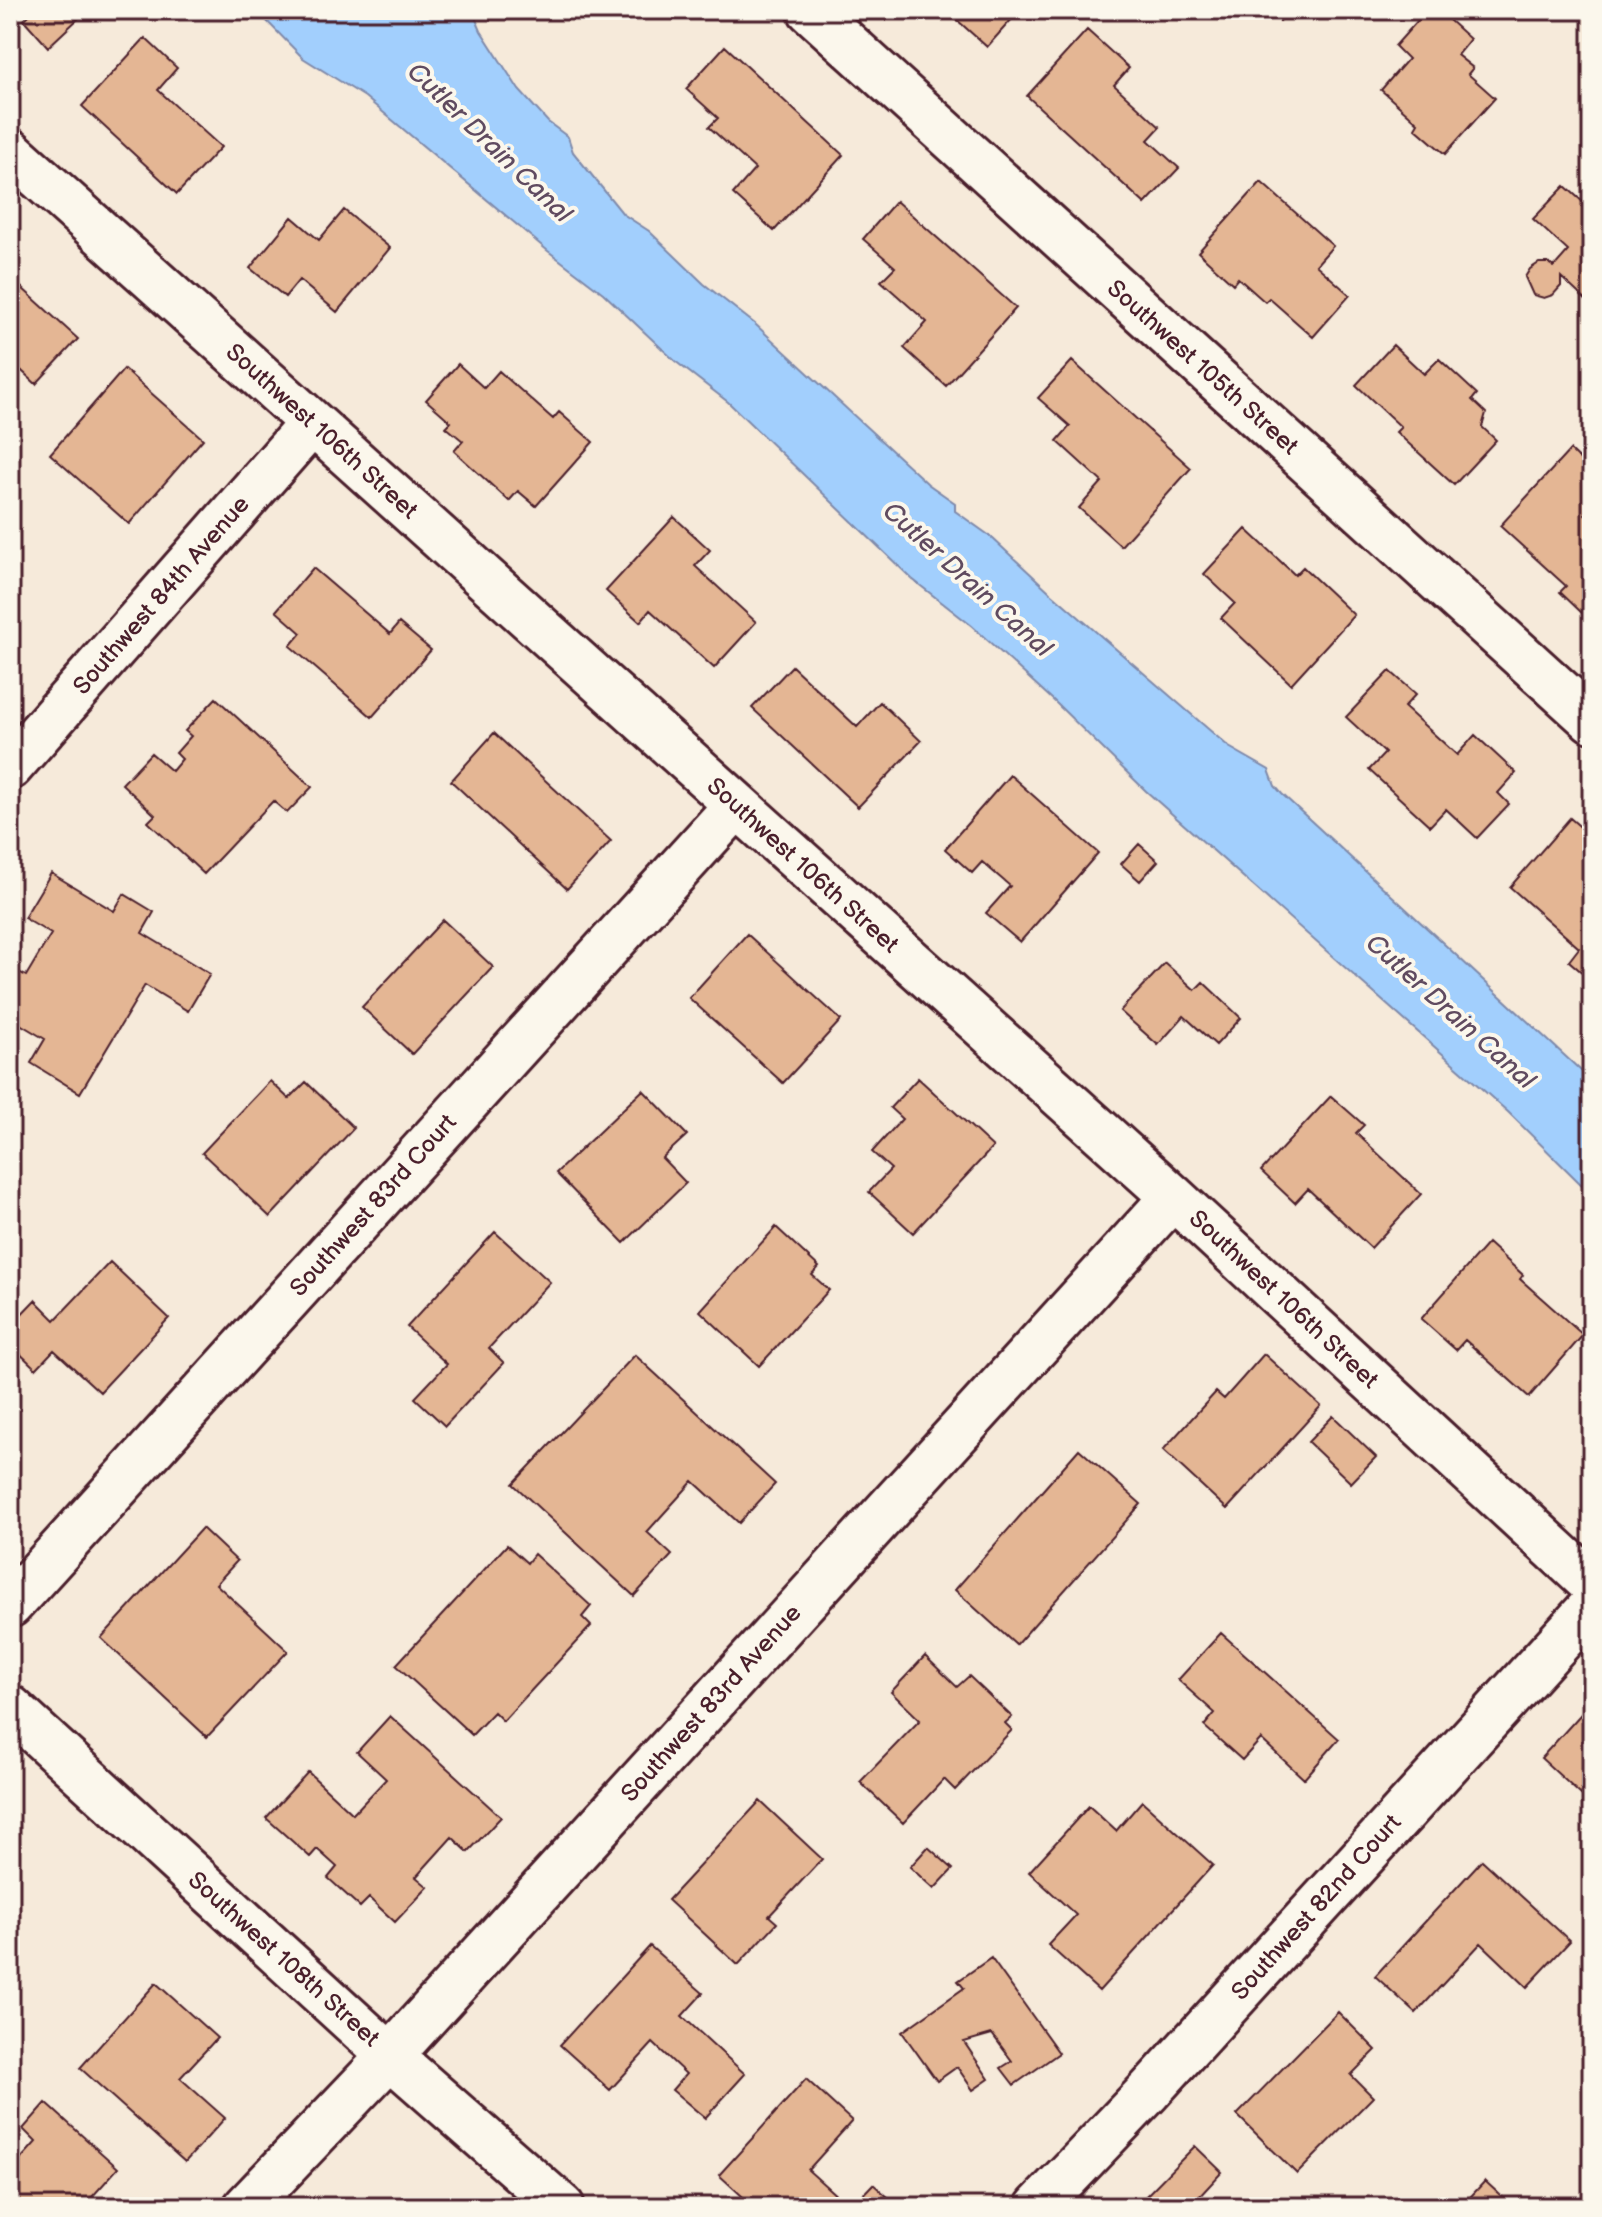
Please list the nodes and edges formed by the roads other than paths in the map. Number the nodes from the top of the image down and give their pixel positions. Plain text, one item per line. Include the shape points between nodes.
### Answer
1 (812, 12) edge
2 (10, 151) edge
3 (312, 423) junction
4 (1592, 720) edge
5 (10, 767) edge
6 (736, 806) junction
7 (1173, 1197) junction
8 (1592, 1584) edge
9 (10, 1605) edge
10 (1592, 1606) edge
11 (10, 1708) edge
12 (390, 2056) junction
13 (246, 2207) edge
14 (562, 2207) edge
15 (1038, 2207) edge

1 - 4 street, Southwest 105th Street
2 - 3 street, Southwest 106th Street
3 - 5 street, Southwest 84th Avenue
3 - 6 street, Southwest 106th Street
6 - 7 street, Southwest 106th Street
6 - 9 street, Southwest 83rd Court
7 - 8 street, Southwest 106th Street
7 - 12 street, Southwest 83rd Avenue
10 - 15 street, Southwest 82nd Court
11 - 12 street, Southwest 108th Street
12 - 13 street, Southwest 83rd Avenue
12 - 14 street, Southwest 108th Street

